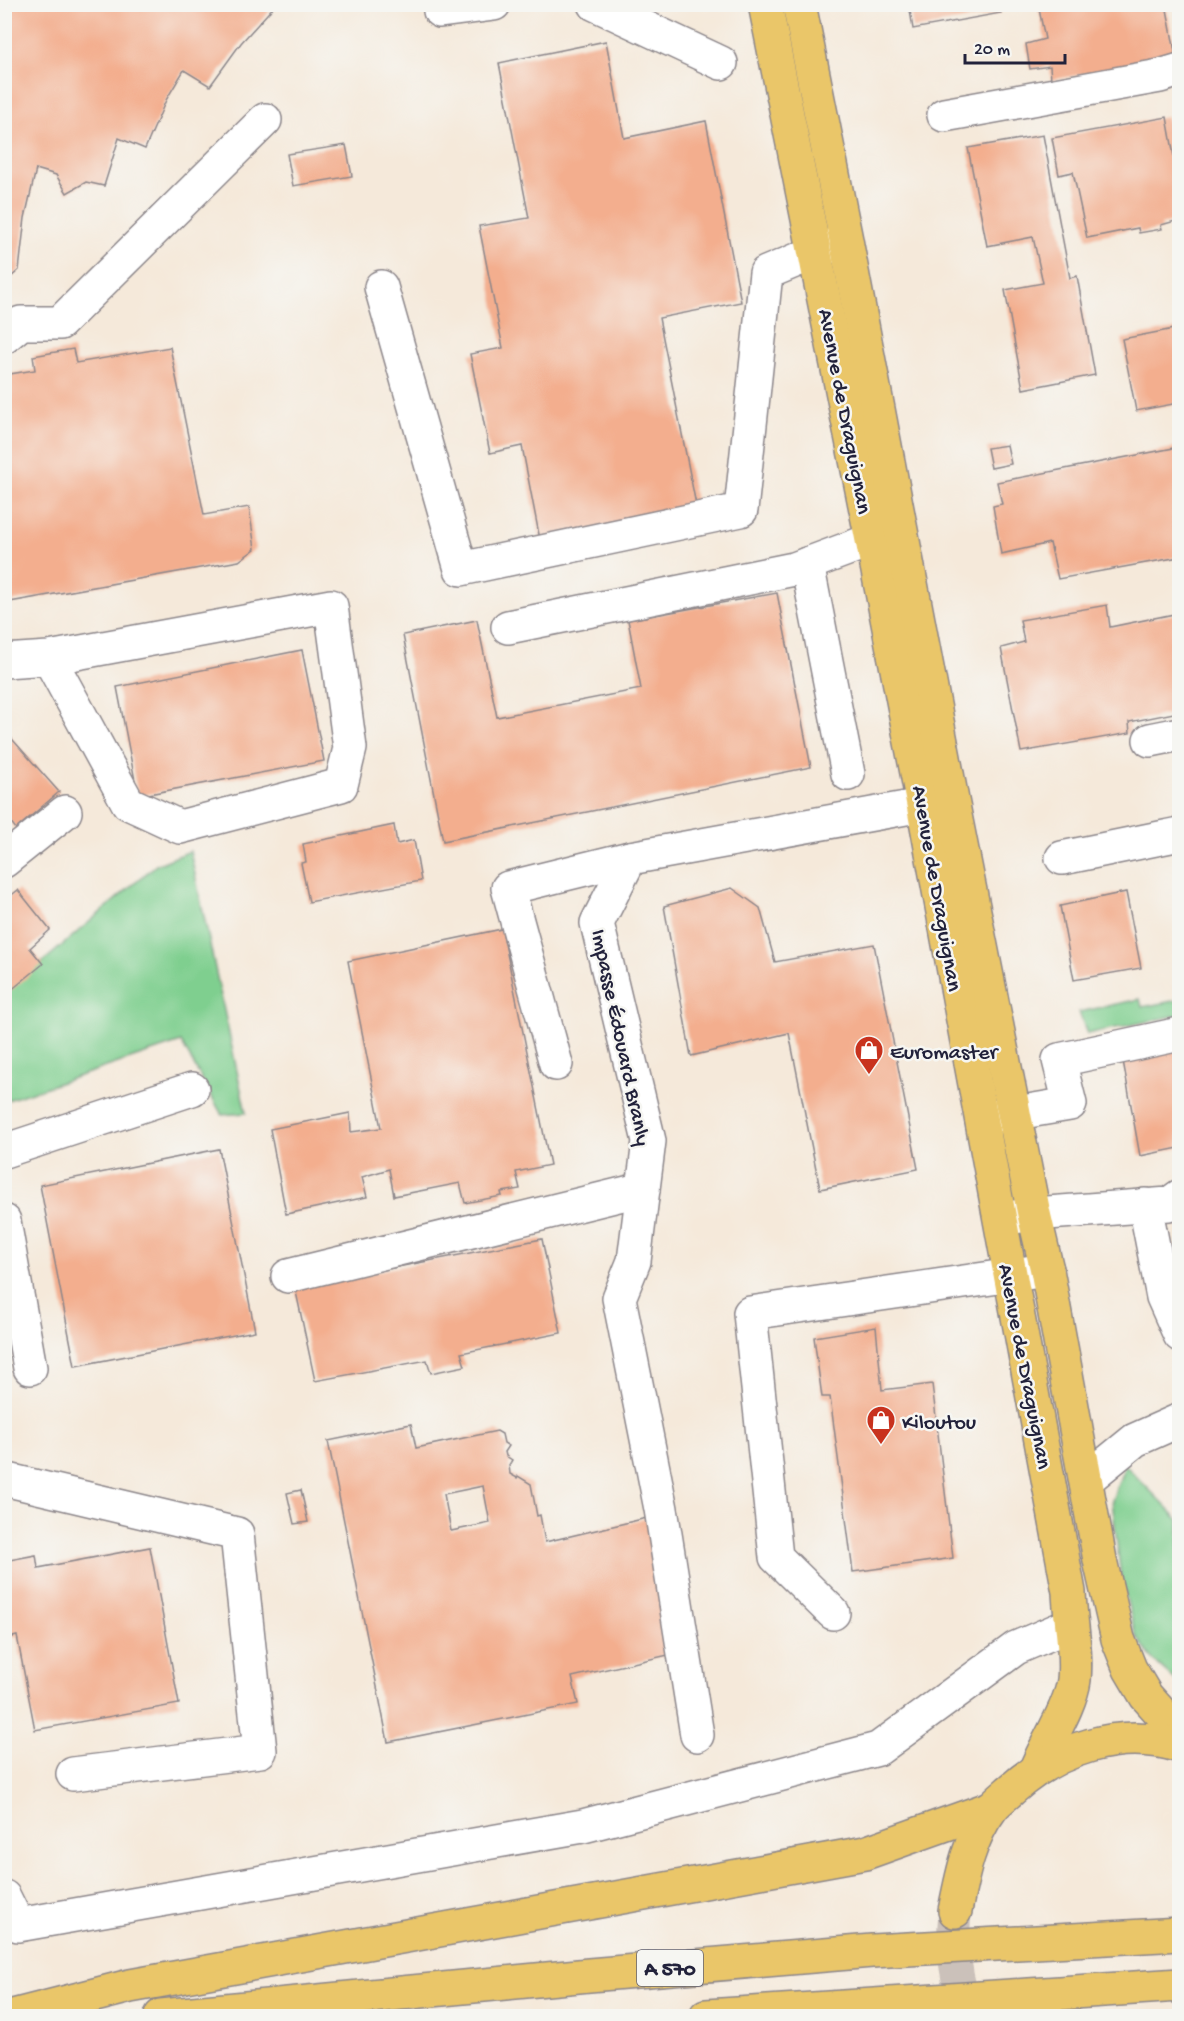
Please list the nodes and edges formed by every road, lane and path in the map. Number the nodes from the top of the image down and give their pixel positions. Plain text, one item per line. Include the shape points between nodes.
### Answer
1 (494, 4) edge
2 (595, 4) edge
3 (799, 4) edge
4 (769, 6) edge
5 (440, 11) dead end
6 (721, 63) dead end
7 (1179, 70) edge
8 (944, 115) dead end
9 (265, 120) dead end
10 (846, 240) junction
11 (814, 251) junction
12 (381, 287) dead end
13 (4, 337) edge
14 (886, 535) junction
15 (807, 564) junction
16 (508, 627) dead end
17 (49, 658) junction
18 (4, 661) edge
19 (848, 774) dead end
20 (938, 802) junction
21 (65, 812) dead end
22 (1179, 834) edge
23 (630, 858) junction
24 (1062, 858) dead end
25 (4, 861) edge
26 (1179, 1034) edge
27 (556, 1064) dead end
28 (192, 1089) dead end
29 (1014, 1112) junction
30 (981, 1119) junction
31 (4, 1151) edge
32 (643, 1189) junction
33 (1179, 1196) edge
34 (1145, 1205) junction
35 (1034, 1214) junction
36 (1000, 1219) junction
37 (4, 1221) edge
38 (1167, 1250) edge
39 (1047, 1270) junction
40 (1009, 1275) junction
41 (288, 1276) dead end
42 (10, 1285) edge
43 (1179, 1335) edge
44 (30, 1368) dead end
45 (1179, 1420) edge
46 (4, 1479) edge
47 (1086, 1480) junction
48 (833, 1613) dead end
49 (1070, 1625) junction
50 (1179, 1734) edge
51 (697, 1735) dead end
52 (1179, 1746) edge
53 (1036, 1769) junction
54 (73, 1774) dead end
55 (991, 1808) junction
56 (4, 1897) edge
57 (955, 1911) tunnel mouth
58 (1179, 1934) edge
59 (1179, 1985) edge
60 (13, 2016) edge
61 (161, 2016) edge
62 (706, 2016) edge

1 - 5 street
2 - 6 street
3 - 10 main road, Avenue de Draguignan
4 - 11 main road, Avenue de Draguignan
7 - 8 street
9 - 13 street via 60,323 21,323
10 - 11 street
10 - 14 main road, Avenue de Draguignan
11 - 12 street via 766,273 741,510 461,569
11 - 14 main road, Avenue de Draguignan
14 - 15 street
14 - 20 main road, Avenue de Draguignan
15 - 16 street
15 - 19 street
17 - 17 street via 128,803 180,827 341,785 350,748 331,606
17 - 18 street
20 - 23 street
20 - 29 main road, Avenue de Draguignan
20 - 30 main road, Avenue de Draguignan
21 - 25 street
22 - 24 street
23 - 27 street via 508,888
23 - 32 street, Impasse Édouard Branly via 597,923 649,1141
26 - 29 street via 1059,1060 1070,1104
28 - 31 street
29 - 30 street
29 - 35 main road, Avenue de Draguignan
30 - 36 main road, Avenue de Draguignan
32 - 41 street
32 - 51 street, Impasse Édouard Branly via 634,1261 619,1299 661,1509
33 - 34 street via 1169,1204
34 - 35 street
34 - 38 street
35 - 36 street
35 - 39 main road, Avenue de Draguignan
36 - 40 main road, Avenue de Draguignan
37 - 42 street
38 - 43 street via 1163,1298
39 - 40 street
39 - 47 main road, Avenue de Draguignan
40 - 48 street via 750,1313 776,1557
40 - 49 main road, Avenue de Draguignan via 1069,1592
42 - 44 street
45 - 47 street via 1135,1440
46 - 54 street via 237,1534 260,1751
47 - 50 main road, Avenue de Draguignan via 1118,1639 1146,1696
49 - 53 main road, Avenue de Draguignan via 1074,1682
49 - 56 street via 1016,1648 878,1749 583,1826 18,1925
52 - 53 main road via 1135,1739 1109,1741 1074,1749
53 - 55 main road
55 - 57 main road via 974,1837
55 - 60 main road via 865,1853 130,1986
58 - 61 main road, A 570 via 860,1952
59 - 62 main road, A 570

